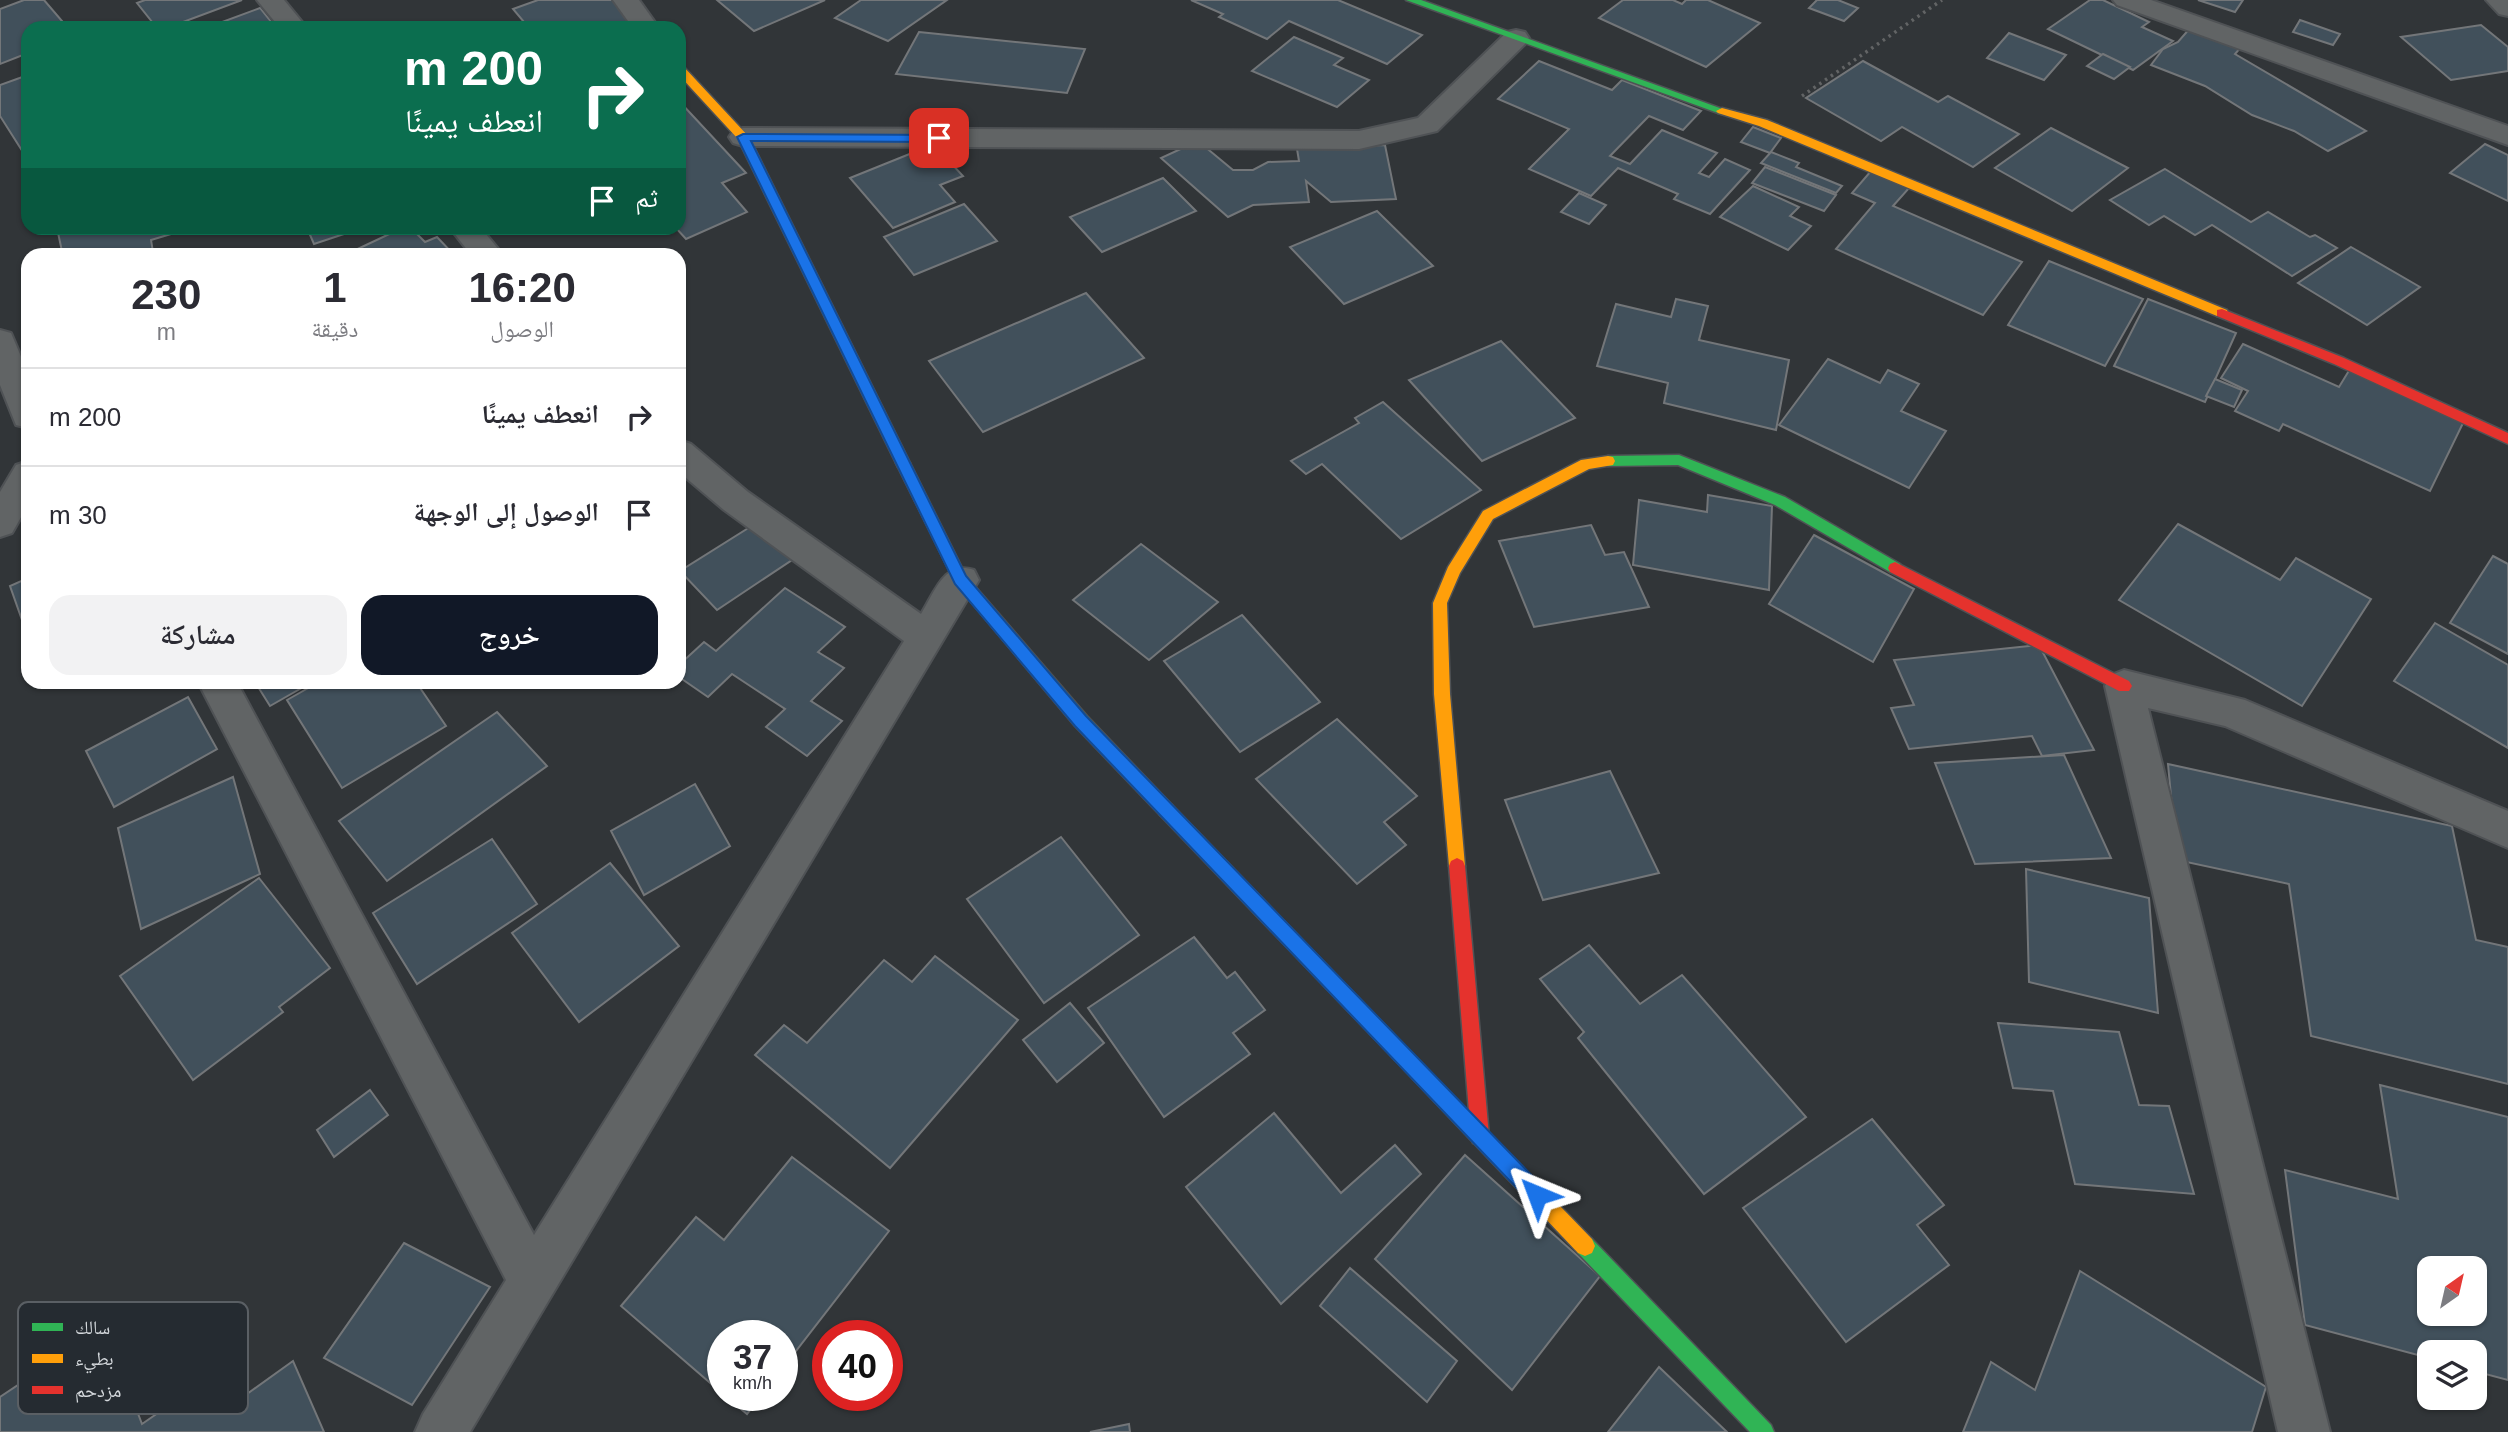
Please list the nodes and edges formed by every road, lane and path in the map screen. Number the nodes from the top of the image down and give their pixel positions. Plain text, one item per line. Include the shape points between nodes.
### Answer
1 (270, 0) edge
2 (626, 0) edge
3 (1410, 0) edge
4 (1942, 0) edge
5 (2126, 0) edge
6 (2499, 0) edge
7 (2508, 8) edge
8 (288, 21) edge
9 (641, 21) edge
10 (1516, 38) junction
11 (686, 76) edge
12 (1763, 123) junction
13 (2508, 136) edge
14 (743, 137) junction
15 (0, 341) edge
16 (21, 397) edge
17 (2508, 439) edge
18 (686, 459) edge
19 (21, 486) edge
20 (0, 523) edge
21 (961, 580) junction
22 (926, 637) junction
23 (2123, 686) junction
24 (222, 689) edge
25 (2508, 830) edge
26 (1480, 1136) junction
27 (533, 1281) junction
28 (441, 1432) edge
29 (1764, 1432) edge
30 (2304, 1432) edge

1 - 8 street
2 - 9 street
3 - 10 street
4 - 12 path
5 - 13 street
6 - 7 street
10 - 12 street
10 - 14 street via 1427,125 1359,140
11 - 14 street
12 - 17 street via 2339,361
14 - 21 street
15 - 16 street
18 - 22 street via 736,501
19 - 20 street
21 - 22 street
21 - 26 street via 1081,721
22 - 27 street
23 - 25 street via 2231,711
23 - 26 street via 1901,571 1780,501 1679,460 1586,464 1488,515 1453,571 1440,603 1442,694
23 - 30 street
24 - 27 street
26 - 29 street
27 - 28 street

